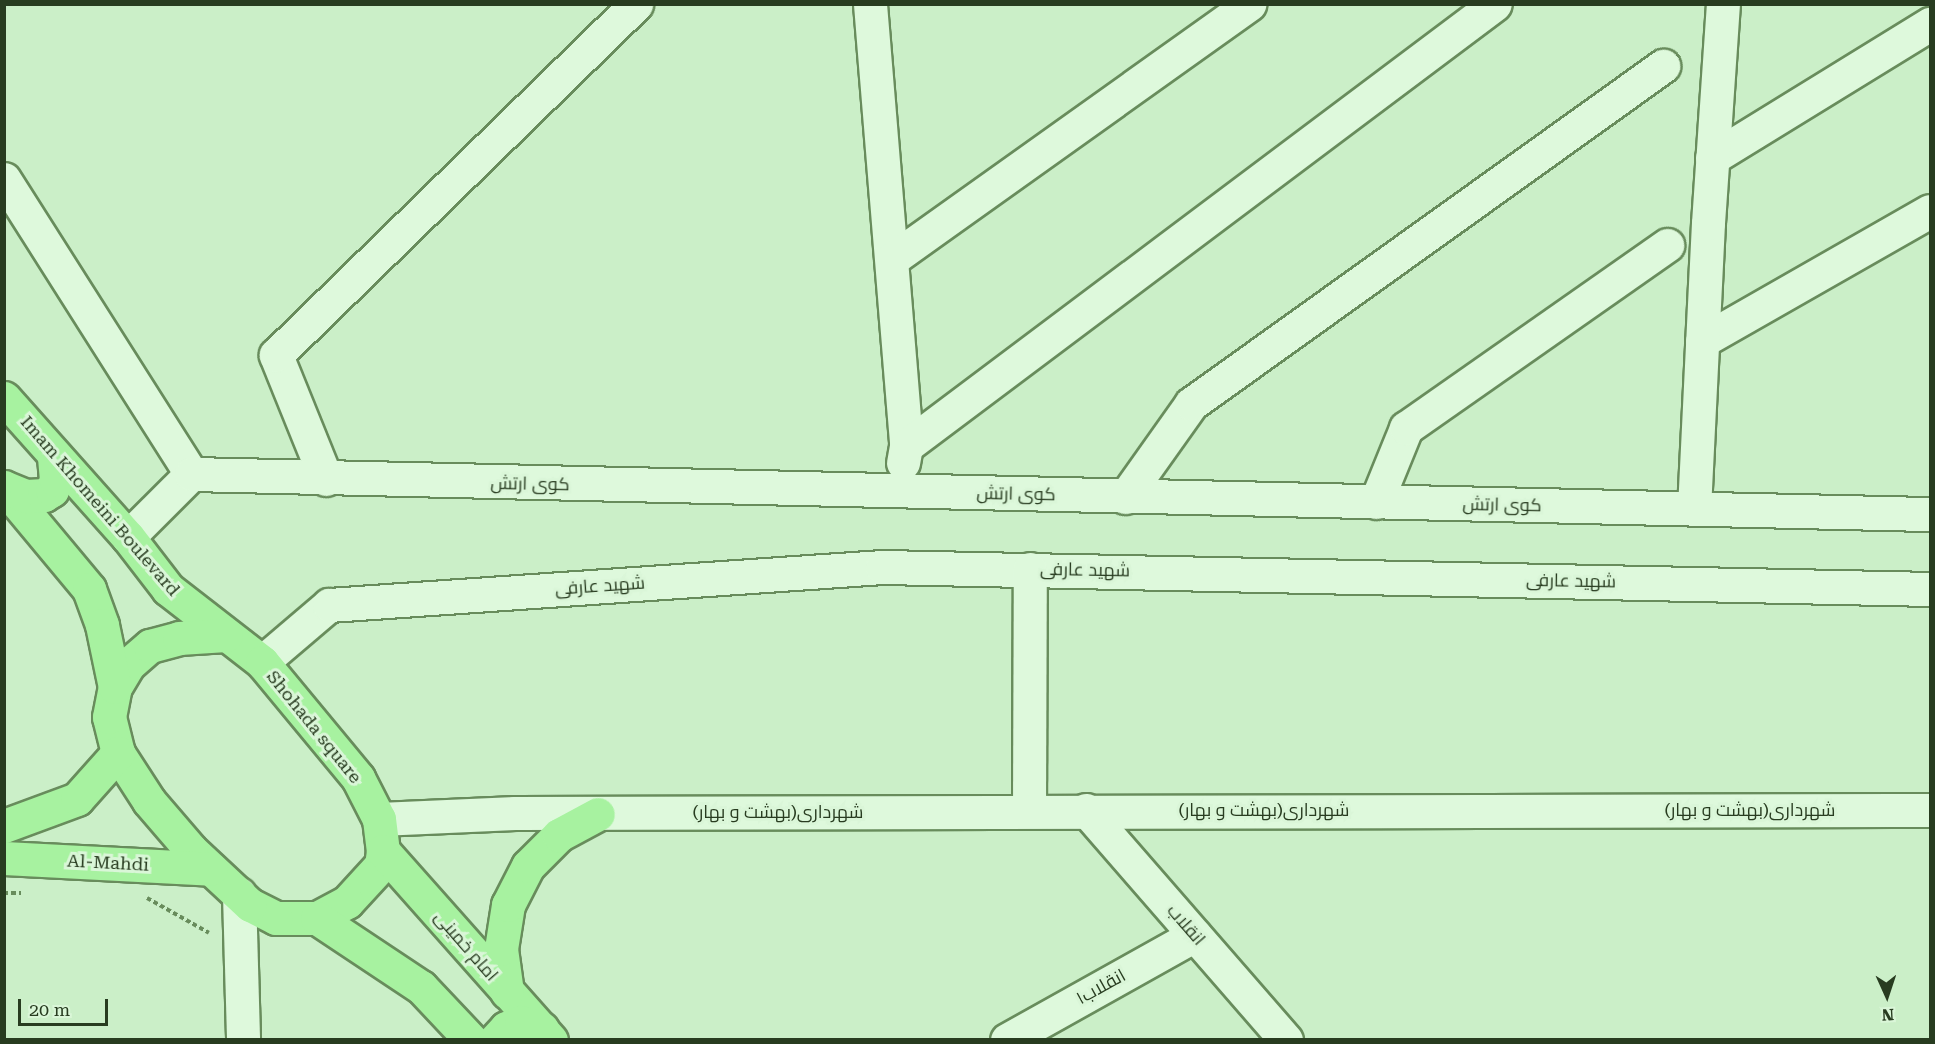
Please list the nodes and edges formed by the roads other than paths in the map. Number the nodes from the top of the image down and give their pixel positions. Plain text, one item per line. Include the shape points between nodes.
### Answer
1 (636, 4) edge
2 (870, 4) edge
3 (1249, 4) edge
4 (1495, 4) edge
5 (1723, 4) edge
6 (1930, 24) edge
7 (1664, 66) dead end
8 (1712, 158) junction
9 (4, 179) edge
10 (1930, 211) edge
11 (1667, 245) dead end
12 (892, 259) junction
13 (1702, 341) junction
14 (4, 398) edge
15 (906, 446) junction
16 (54, 455) junction
17 (191, 474) junction
18 (326, 479) junction
19 (5, 487) edge
20 (898, 492) junction
21 (1125, 497) junction
22 (1376, 502) junction
23 (1694, 509) junction
24 (1930, 514) edge
25 (128, 537) junction
26 (1030, 569) junction
27 (1930, 589) edge
28 (225, 635) junction
29 (262, 662) junction
30 (115, 687) junction
31 (118, 753) junction
32 (1029, 810) junction
33 (1086, 810) junction
34 (1930, 810) edge
35 (598, 814) junction
36 (4, 826) edge
37 (381, 835) junction
38 (4, 858) edge
39 (211, 869) junction
40 (239, 894) junction
41 (317, 918) junction
42 (1195, 935) junction
43 (507, 992) junction
44 (546, 1034) edge
45 (243, 1040) edge
46 (471, 1040) edge
47 (495, 1040) edge
48 (1008, 1040) edge
49 (1286, 1040) edge

1 - 18 street via 276,355
2 - 12 street
3 - 12 street
4 - 15 street
5 - 8 street
6 - 8 street
7 - 21 street via 1191,404
8 - 13 street
9 - 17 street
10 - 13 street
11 - 22 street via 1406,428
12 - 15 street
13 - 23 street
14 - 16 main road, Imam Khomeini Boulevard
15 - 20 street
16 - 19 main road via 56,480 52,490 44,495 26,496
16 - 25 main road, Imam Khomeini Boulevard
17 - 18 street, کوی ارتش
17 - 25 street
18 - 20 street, کوی ارتش
19 - 30 main road via 89,589 102,625
20 - 21 street, کوی ارتش
21 - 22 street, کوی ارتش
22 - 23 street, کوی ارتش
23 - 24 street, کوی ارتش
25 - 28 main road, Imam Khomeini Boulevard via 168,589
26 - 27 street, شهید عارفی
26 - 29 street, شهید عارفی via 882,567 329,605
26 - 32 street
28 - 29 main road, Shohada square
28 - 30 main road via 179,638 150,646 129,664
29 - 37 main road, Shohada square via 358,778
30 - 31 main road via 109,717
31 - 36 main road via 77,799
31 - 39 main road via 149,801
32 - 33 street, شهرداری(بهشت و بهار)
32 - 35 street, شهرداری(بهشت و بهار)
33 - 34 street, شهرداری(بهشت و بهار)
33 - 42 street, انقلاب
35 - 37 street, شهرداری(بهشت و بهار) via 515,813
35 - 43 main road via 559,835 528,866 508,905 501,949
37 - 41 main road via 381,865 348,902
37 - 43 main road, امام خمینی
38 - 39 main road, Al-Mahdi
39 - 40 main road
40 - 41 main road via 250,905 276,918
40 - 45 street
41 - 46 main road via 421,987
42 - 48 street, انقلاب۱
42 - 49 street, انقلاب
43 - 44 main road, امام خمینی
44 - 47 main road via 521,1022 506,1028

